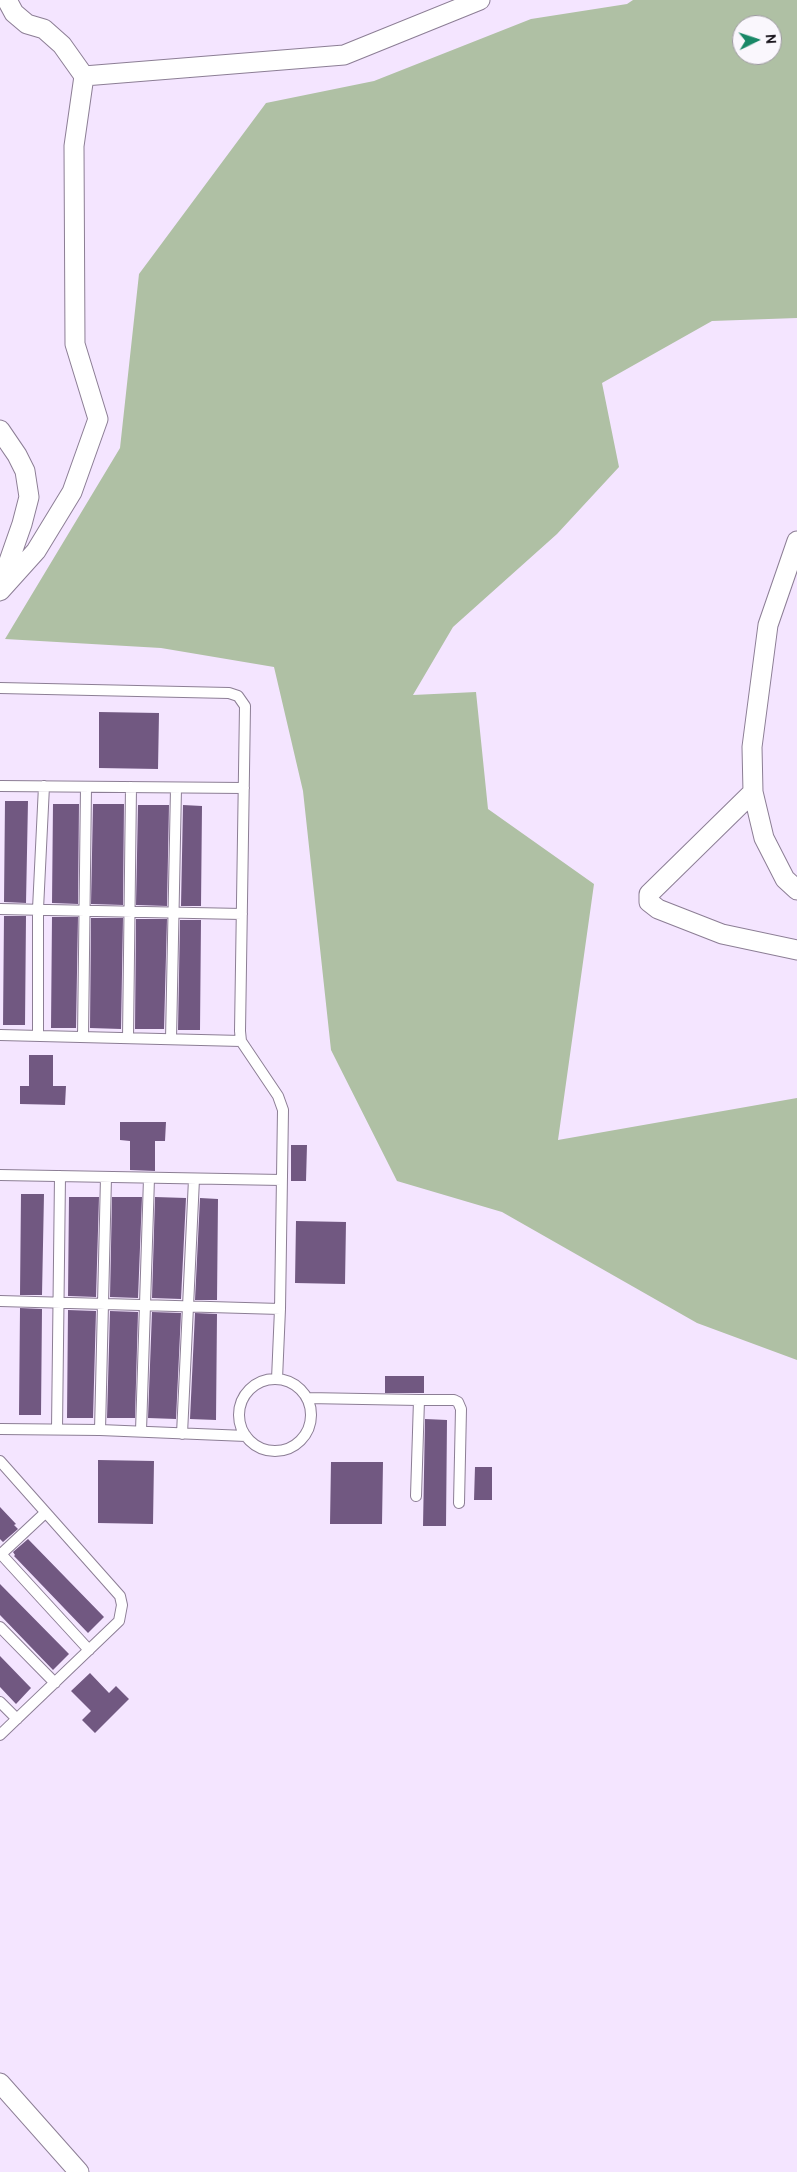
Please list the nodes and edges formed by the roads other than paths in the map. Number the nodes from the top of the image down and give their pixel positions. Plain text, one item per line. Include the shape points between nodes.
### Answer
1 (8, 0) edge
2 (480, 0) edge
3 (84, 76) junction
4 (0, 430) edge
5 (797, 541) edge
6 (0, 589) edge
7 (0, 688) edge
8 (0, 786) edge
9 (44, 786) junction
10 (86, 787) junction
11 (131, 787) junction
12 (176, 788) junction
13 (244, 788) junction
14 (753, 792) junction
15 (797, 890) edge
16 (0, 908) edge
17 (38, 909) junction
18 (84, 910) junction
19 (129, 911) junction
20 (172, 912) junction
21 (242, 914) junction
22 (797, 950) edge
23 (0, 1035) edge
24 (38, 1036) junction
25 (83, 1037) junction
26 (128, 1038) junction
27 (171, 1039) junction
28 (240, 1041) junction
29 (0, 1175) edge
30 (60, 1176) junction
31 (106, 1177) junction
32 (149, 1178) junction
33 (194, 1178) junction
34 (282, 1180) junction
35 (0, 1301) edge
36 (58, 1302) junction
37 (102, 1304) junction
38 (144, 1305) junction
39 (188, 1306) junction
40 (280, 1308) junction
41 (277, 1379) junction
42 (307, 1398) junction
43 (418, 1400) junction
44 (0, 1429) edge
45 (57, 1429) junction
46 (100, 1430) junction
47 (141, 1431) junction
48 (182, 1434) junction
49 (246, 1436) junction
50 (0, 1461) edge
51 (416, 1496) dead end
52 (459, 1503) dead end
53 (45, 1513) junction
54 (0, 1554) edge
55 (0, 1627) edge
56 (89, 1650) junction
57 (54, 1683) junction
58 (0, 1702) edge
59 (18, 1719) junction
60 (0, 1735) edge
61 (0, 2083) edge
62 (78, 2172) edge

1 - 3 street via 14,13 27,24 44,29 62,45
2 - 3 street via 344,54
3 - 6 street via 74,146 75,344 98,419 72,492 36,550
4 - 6 street via 25,471 29,497
5 - 14 street via 768,625 752,746
7 - 13 lane via 229,693 238,696 245,706
8 - 9 lane
9 - 10 lane
9 - 17 lane
10 - 11 lane
10 - 18 lane
11 - 12 lane
11 - 19 lane
12 - 13 lane
12 - 20 lane
13 - 21 lane
14 - 15 street via 764,838 785,879
14 - 22 street via 648,894 649,902 658,909 722,934
16 - 17 lane
17 - 18 lane
17 - 24 lane
18 - 19 lane
18 - 25 lane
19 - 20 lane
19 - 26 lane
20 - 21 lane
20 - 27 lane
21 - 28 lane
23 - 24 lane
24 - 25 lane
25 - 26 lane
26 - 27 lane
27 - 28 lane
28 - 34 lane via 278,1096 283,1110
29 - 30 lane
30 - 31 lane
30 - 36 lane
31 - 32 lane
31 - 37 lane
32 - 33 lane
32 - 38 lane
33 - 34 lane
33 - 39 lane
34 - 40 lane
35 - 36 lane
36 - 37 lane
36 - 45 lane
37 - 38 lane
37 - 46 lane
38 - 39 lane
38 - 47 lane
39 - 40 lane
39 - 48 lane
40 - 41 lane
41 - 42 lane via 291,1382
41 - 49 lane via 254,1385 243,1398 239,1413
42 - 43 lane
42 - 49 lane via 310,1422 298,1443 274,1451 258,1447
43 - 51 lane
43 - 52 lane via 454,1400 461,1409
44 - 45 lane
45 - 46 lane
46 - 47 lane
47 - 48 lane
48 - 49 lane
50 - 53 lane
53 - 54 lane
53 - 56 lane via 120,1596 119,1621
54 - 56 lane
55 - 57 lane
56 - 57 lane
57 - 59 lane
58 - 59 lane
59 - 60 lane
61 - 62 street

